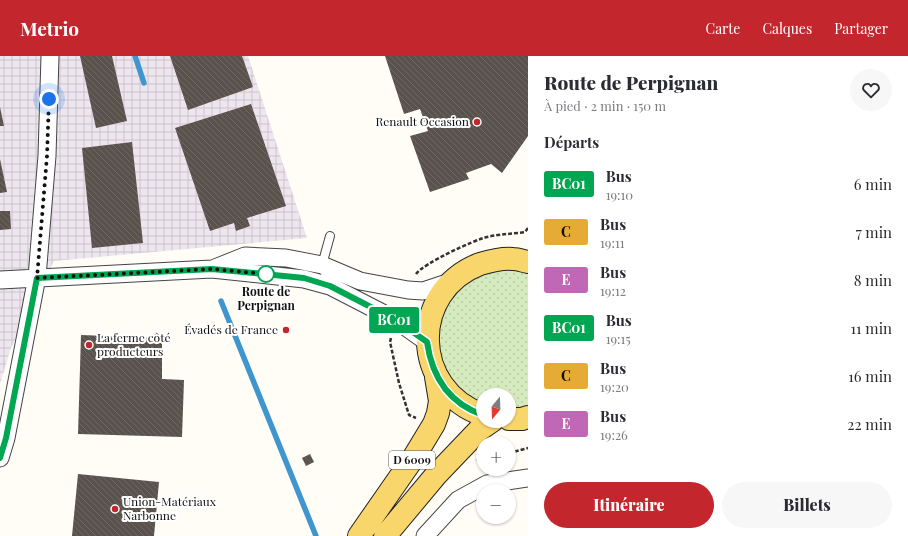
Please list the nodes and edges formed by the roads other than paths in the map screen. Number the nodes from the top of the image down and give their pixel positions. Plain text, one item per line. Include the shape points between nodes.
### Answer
1 (50, 56) edge
2 (330, 236) dead end
3 (523, 258) edge
4 (322, 265) junction
5 (212, 269) junction
6 (37, 278) junction
7 (0, 280) edge
8 (450, 282) junction
9 (330, 286) junction
10 (427, 342) junction
11 (435, 374) junction
12 (476, 413) edge
13 (528, 417) edge
14 (516, 419) edge
15 (482, 428) edge
16 (0, 458) edge
17 (528, 478) edge
18 (359, 536) edge
19 (385, 536) edge
20 (425, 536) edge

1 - 6 street via 47,156
2 - 4 lane
3 - 8 main road via 490,261 469,269
4 - 5 street via 286,258 245,256
4 - 8 street via 360,281 408,290 423,291
4 - 9 lane
5 - 6 street
5 - 9 street via 304,278
6 - 7 street
6 - 16 street
8 - 10 main road via 437,300 429,320
9 - 10 street via 396,320
10 - 11 main road
11 - 12 main road via 450,395
11 - 18 main road, D 6009 via 440,401 434,424
13 - 14 main road
15 - 19 main road, D 6009 via 436,475
17 - 20 street via 487,484 458,500

